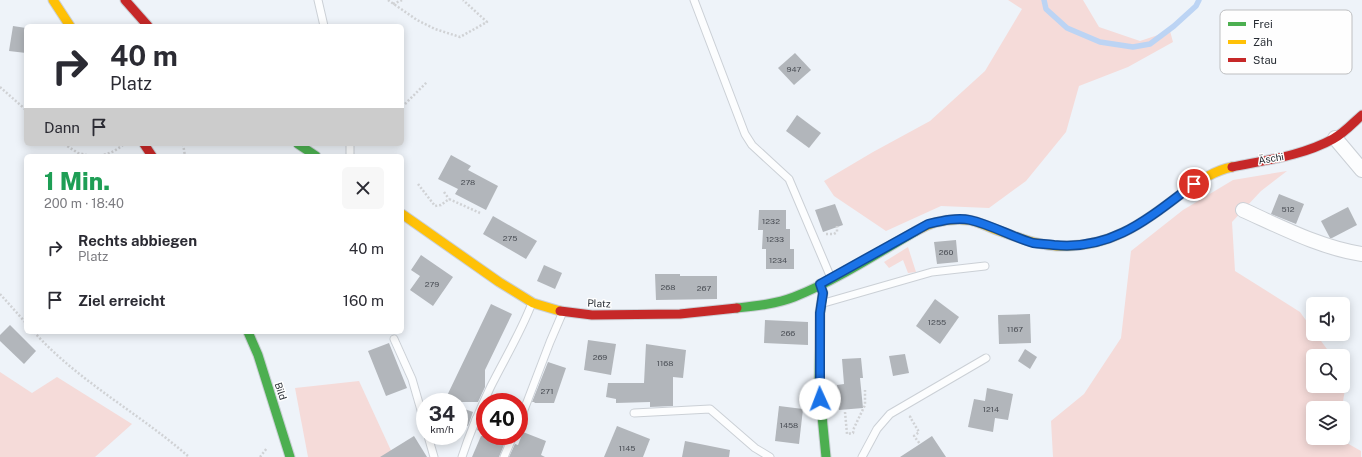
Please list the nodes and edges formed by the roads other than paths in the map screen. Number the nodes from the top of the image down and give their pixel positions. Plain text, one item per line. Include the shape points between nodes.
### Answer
1 (53, 0) edge
2 (125, 0) edge
3 (318, 0) edge
4 (694, 0) edge
5 (69, 24) edge
6 (146, 24) edge
7 (324, 24) edge
8 (1362, 116) edge
9 (1335, 138) junction
10 (301, 146) edge
11 (313, 154) edge
12 (1362, 170) edge
13 (1206, 176) joint
14 (1243, 210) dead end
15 (404, 215) edge
16 (1362, 254) edge
17 (985, 266) dead end
18 (832, 278) junction
19 (820, 284) junction
20 (533, 303) junction
21 (821, 304) junction
22 (563, 312) junction
23 (249, 334) edge
24 (394, 339) dead end
25 (986, 358) dead end
26 (416, 393) edge
27 (488, 393) edge
28 (528, 402) edge
29 (634, 413) dead end
30 (476, 418) edge
31 (431, 445) edge
32 (509, 445) edge
33 (290, 457) edge
34 (434, 457) edge
35 (462, 457) edge
36 (504, 457) edge
37 (770, 457) edge
38 (826, 457) edge
39 (862, 457) edge

1 - 5 street
2 - 6 street
3 - 7 lane
4 - 18 lane via 745,134 752,145 789,179
8 - 9 street, Äschi
9 - 12 street
9 - 13 street, Äschi via 1300,153 1225,168
10 - 11 street
13 - 18 street, Platz via 1148,219 1122,234 1096,243 1067,246 1034,243 969,220 948,220 928,224
14 - 16 street via 1291,232 1338,249
15 - 20 street, Platz
17 - 21 lane via 932,272
18 - 19 street, Platz
19 - 21 street via 823,293
19 - 22 street, Platz via 787,299 734,309 680,314
20 - 22 street, Platz
20 - 27 lane
21 - 38 street via 820,385
22 - 28 lane
23 - 33 street, Bild
24 - 26 lane
25 - 39 lane via 890,414 877,429
29 - 37 lane via 710,409 754,448
30 - 35 lane
31 - 34 lane
32 - 36 lane

